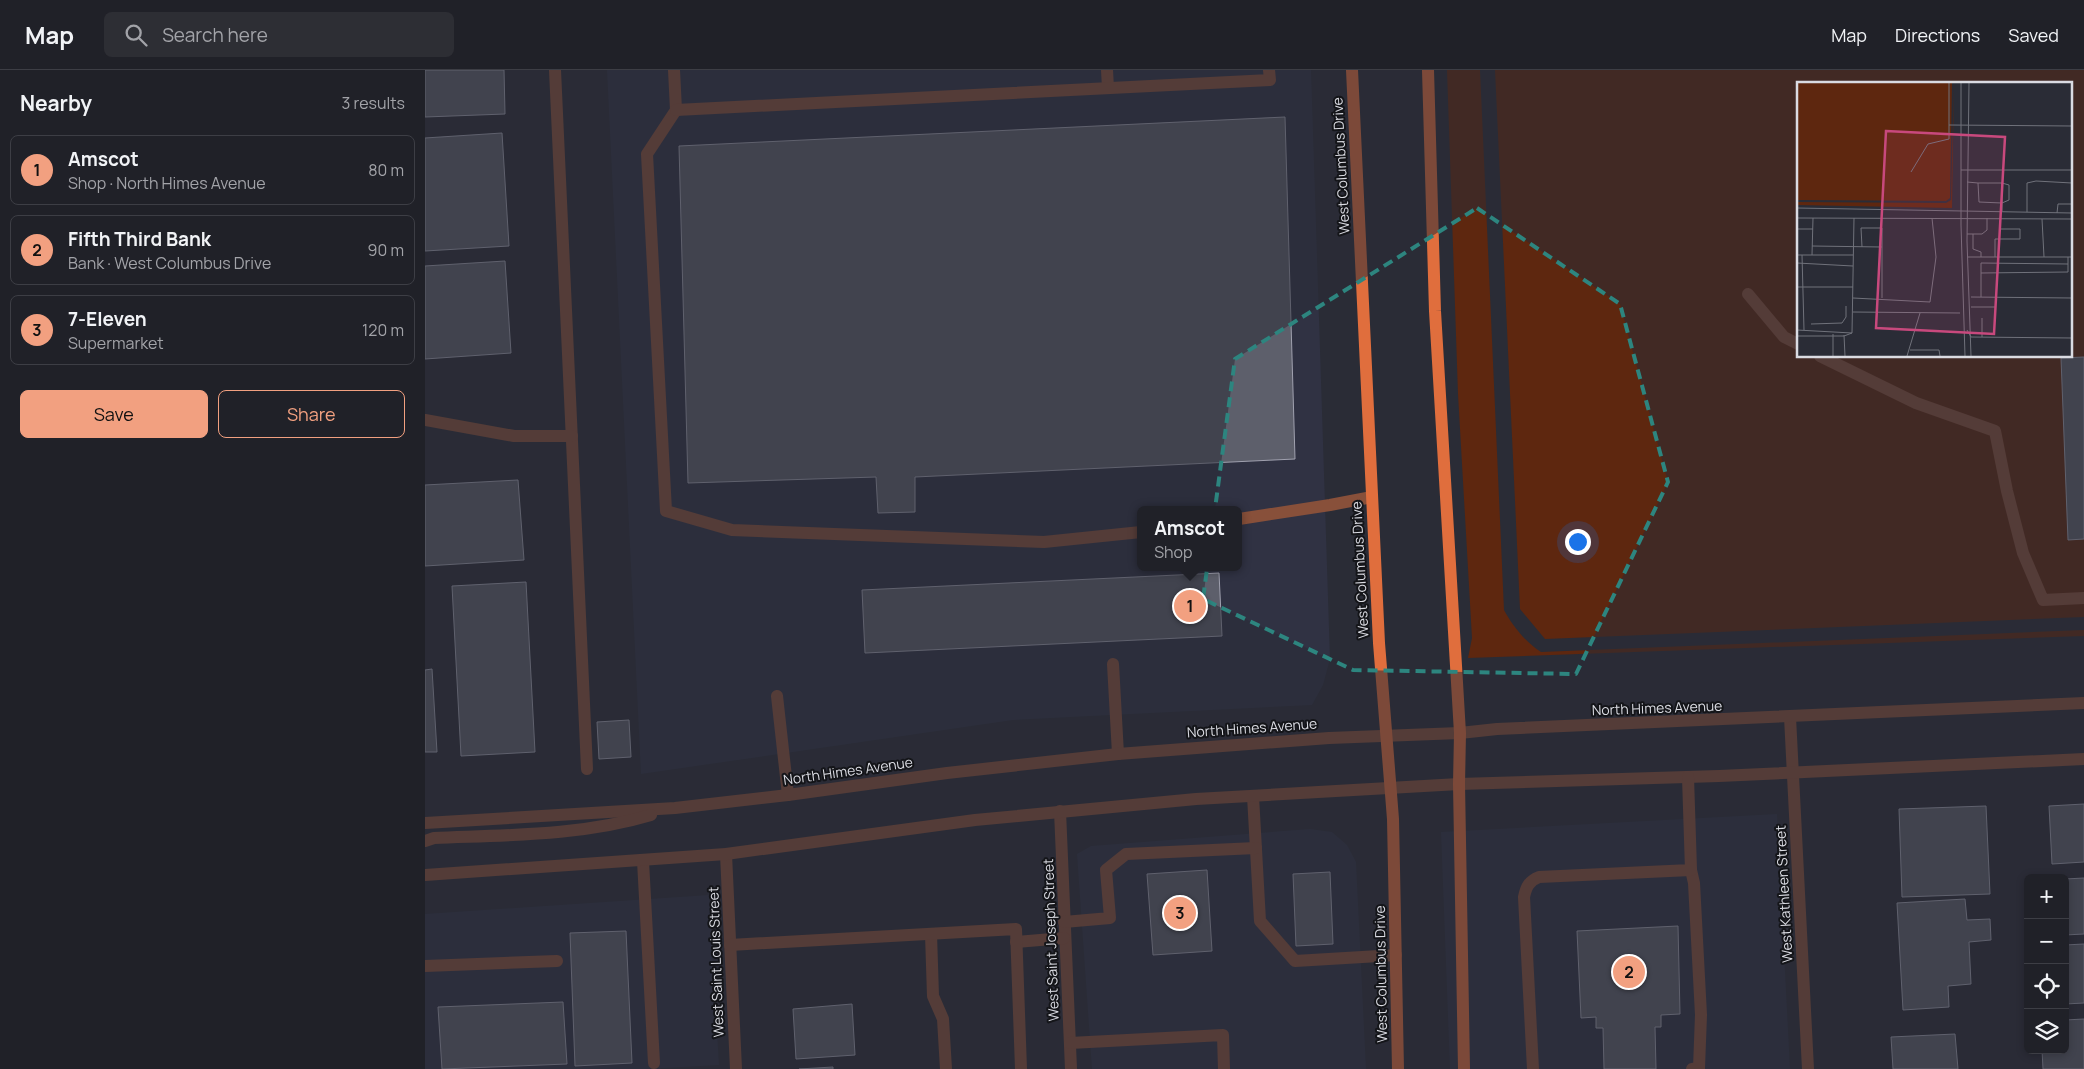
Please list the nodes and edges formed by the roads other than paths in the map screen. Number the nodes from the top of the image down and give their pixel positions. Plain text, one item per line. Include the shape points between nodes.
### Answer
1 (555, 70) edge
2 (675, 70) edge
3 (1107, 70) edge
4 (1269, 70) edge
5 (1351, 70) edge
6 (1428, 70) edge
7 (1108, 88) junction
8 (676, 110) junction
9 (1748, 294) dead end
10 (1797, 344) edge
11 (1824, 358) edge
12 (425, 420) edge
13 (572, 436) junction
14 (1372, 497) junction
15 (1242, 519) edge
16 (1137, 532) edge
17 (2084, 598) edge
18 (1113, 664) dead end
19 (777, 696) dead end
20 (2084, 703) edge
21 (1790, 717) junction
22 (1461, 733) junction
23 (1387, 735) junction
24 (1118, 754) junction
25 (2084, 758) edge
26 (587, 769) dead end
27 (1793, 772) junction
28 (1688, 777) junction
29 (1459, 784) junction
30 (1390, 788) junction
31 (788, 795) junction
32 (1253, 796) junction
33 (675, 808) junction
34 (1060, 810) junction
35 (425, 823) edge
36 (425, 841) edge
37 (1256, 848) junction
38 (726, 854) junction
39 (643, 861) junction
40 (1691, 870) junction
41 (425, 874) edge
42 (1063, 922) junction
43 (931, 934) junction
44 (1016, 936) junction
45 (1064, 938) junction
46 (730, 946) junction
47 (1396, 955) junction
48 (557, 961) dead end
49 (425, 966) edge
50 (1070, 1043) junction
51 (654, 1063) dead end
52 (736, 1069) edge
53 (946, 1069) edge
54 (1021, 1069) edge
55 (1071, 1069) edge
56 (1224, 1069) edge
57 (1399, 1069) edge
58 (1464, 1069) edge
59 (1533, 1069) edge
60 (1692, 1069) edge
61 (1699, 1069) edge
62 (1808, 1069) edge

1 - 13 street
2 - 8 street
3 - 7 street
4 - 7 street via 1270,80
5 - 14 main road, West Columbus Drive
6 - 22 main road via 1435,311
7 - 8 street
8 - 16 street via 647,154 666,511 732,530 1044,542
9 - 10 street via 1784,337
11 - 17 street via 1916,403 1995,431 2023,554 2043,600
12 - 13 street via 514,436
13 - 26 street
14 - 15 street
14 - 23 main road, West Columbus Drive
18 - 24 street
19 - 31 street
20 - 21 street, North Himes Avenue
21 - 22 street, North Himes Avenue
21 - 27 street, West Kathleen Street
22 - 23 street, North Himes Avenue
22 - 29 main road
23 - 24 street, North Himes Avenue
23 - 30 main road, West Columbus Drive
24 - 31 street, North Himes Avenue
25 - 27 street
27 - 28 street
27 - 62 street, West Kathleen Street
28 - 29 street
28 - 40 street
29 - 30 street
29 - 58 main road
30 - 32 street
30 - 47 main road, West Columbus Drive
31 - 33 street, North Himes Avenue
32 - 34 street
32 - 37 street
33 - 35 street, North Himes Avenue
33 - 36 street via 615,825 573,831
34 - 38 street
34 - 42 street, West Saint Joseph Street
37 - 42 street via 1126,854 1105,870 1110,918
37 - 47 street via 1260,921 1295,962
38 - 39 street
38 - 46 street, West Saint Louis Street
39 - 41 street
39 - 51 street
40 - 59 street via 1531,880 1523,897
40 - 61 street via 1700,1006
42 - 45 street, West Saint Joseph Street
43 - 44 street
43 - 46 street
43 - 53 street via 933,996 943,1019
44 - 45 street
44 - 54 street
45 - 50 street, West Saint Joseph Street
46 - 52 street, West Saint Louis Street
47 - 57 main road, West Columbus Drive
48 - 49 street
50 - 55 street, West Saint Joseph Street
50 - 56 street via 1223,1035
60 - 61 street

